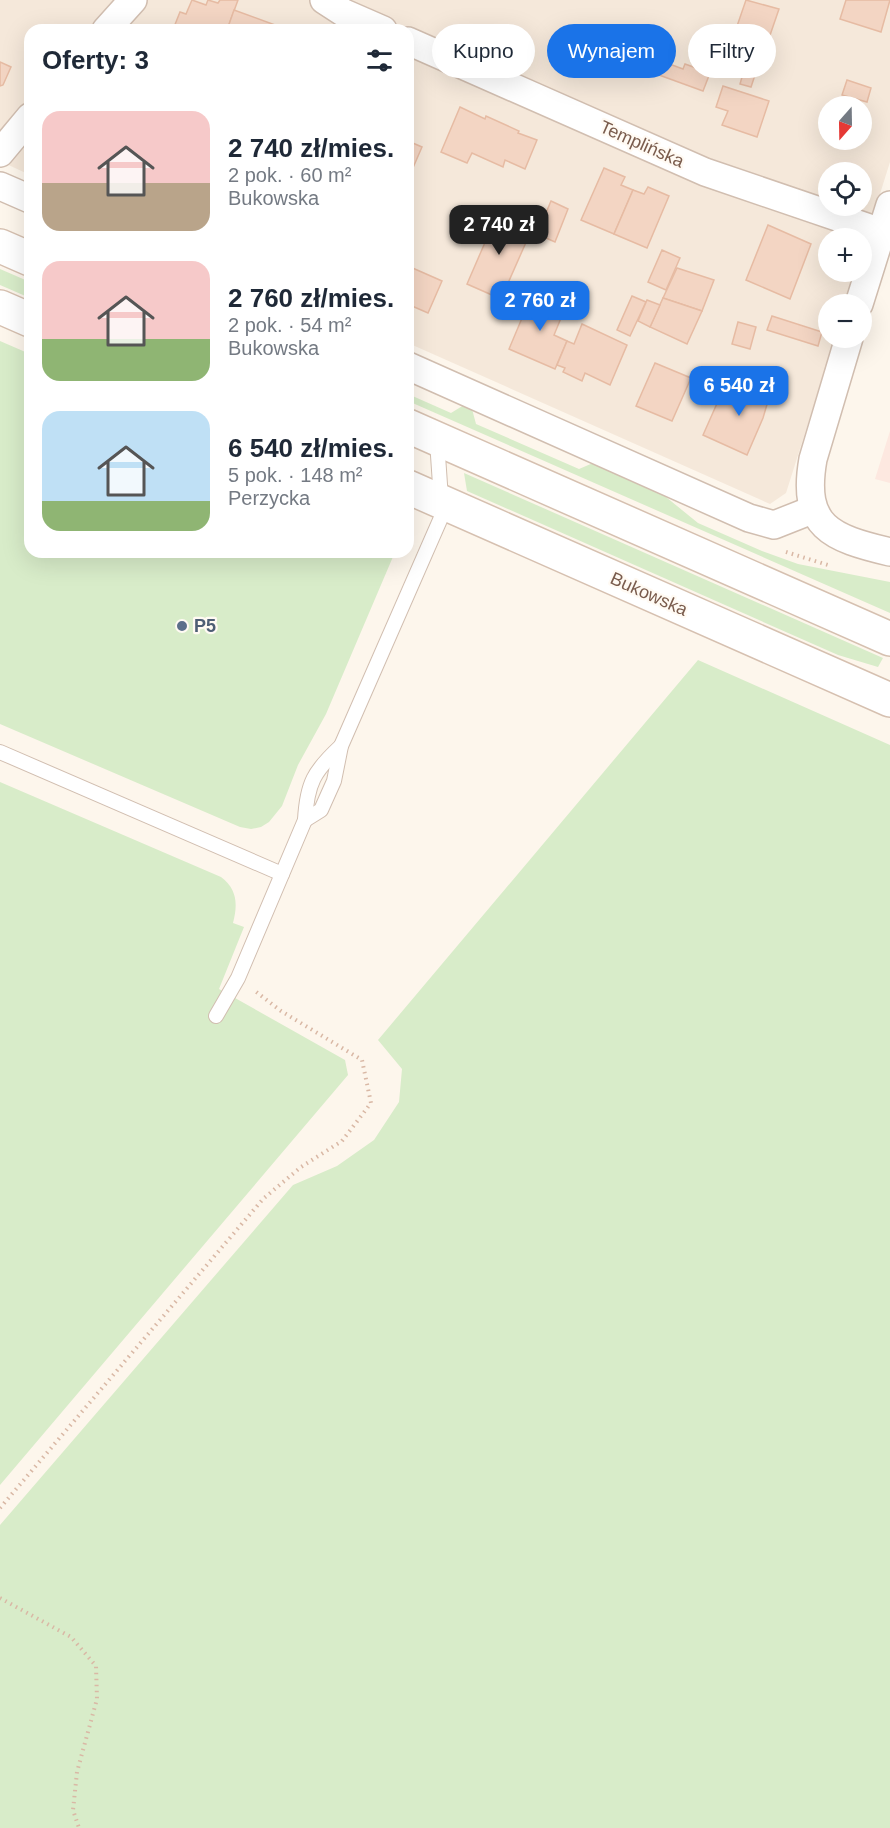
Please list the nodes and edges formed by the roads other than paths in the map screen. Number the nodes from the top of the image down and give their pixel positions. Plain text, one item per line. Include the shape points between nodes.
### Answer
1 (133, 0) edge
2 (324, 0) edge
3 (111, 24) edge
4 (369, 24) edge
5 (414, 44) edge
6 (24, 124) edge
7 (0, 153) edge
8 (0, 186) edge
9 (24, 197) edge
10 (890, 205) edge
11 (882, 231) junction
12 (0, 246) edge
13 (24, 256) edge
14 (862, 294) edge
15 (0, 307) edge
16 (24, 317) edge
17 (846, 348) edge
18 (414, 369) edge
19 (422, 432) edge
20 (414, 490) edge
21 (444, 503) junction
22 (812, 510) junction
23 (890, 552) edge
24 (890, 639) edge
25 (890, 700) edge
26 (341, 746) junction
27 (0, 752) edge
28 (305, 820) junction
29 (282, 874) junction
30 (216, 1016) dead end

1 - 3 street
2 - 4 street
5 - 11 street, Templińska via 705,172
6 - 7 street
8 - 9 street
10 - 11 street
11 - 14 street
12 - 13 main road
15 - 16 main road
17 - 22 street via 809,478
18 - 22 street via 748,518 774,525
19 - 21 lane
19 - 24 main road
20 - 21 main road, Bukowska
21 - 25 main road, Bukowska
21 - 26 lane
22 - 23 street via 824,527 853,543
26 - 28 lane via 334,781 321,810
26 - 28 lane via 319,766 306,796
27 - 29 lane
28 - 29 lane
29 - 30 lane via 238,978

